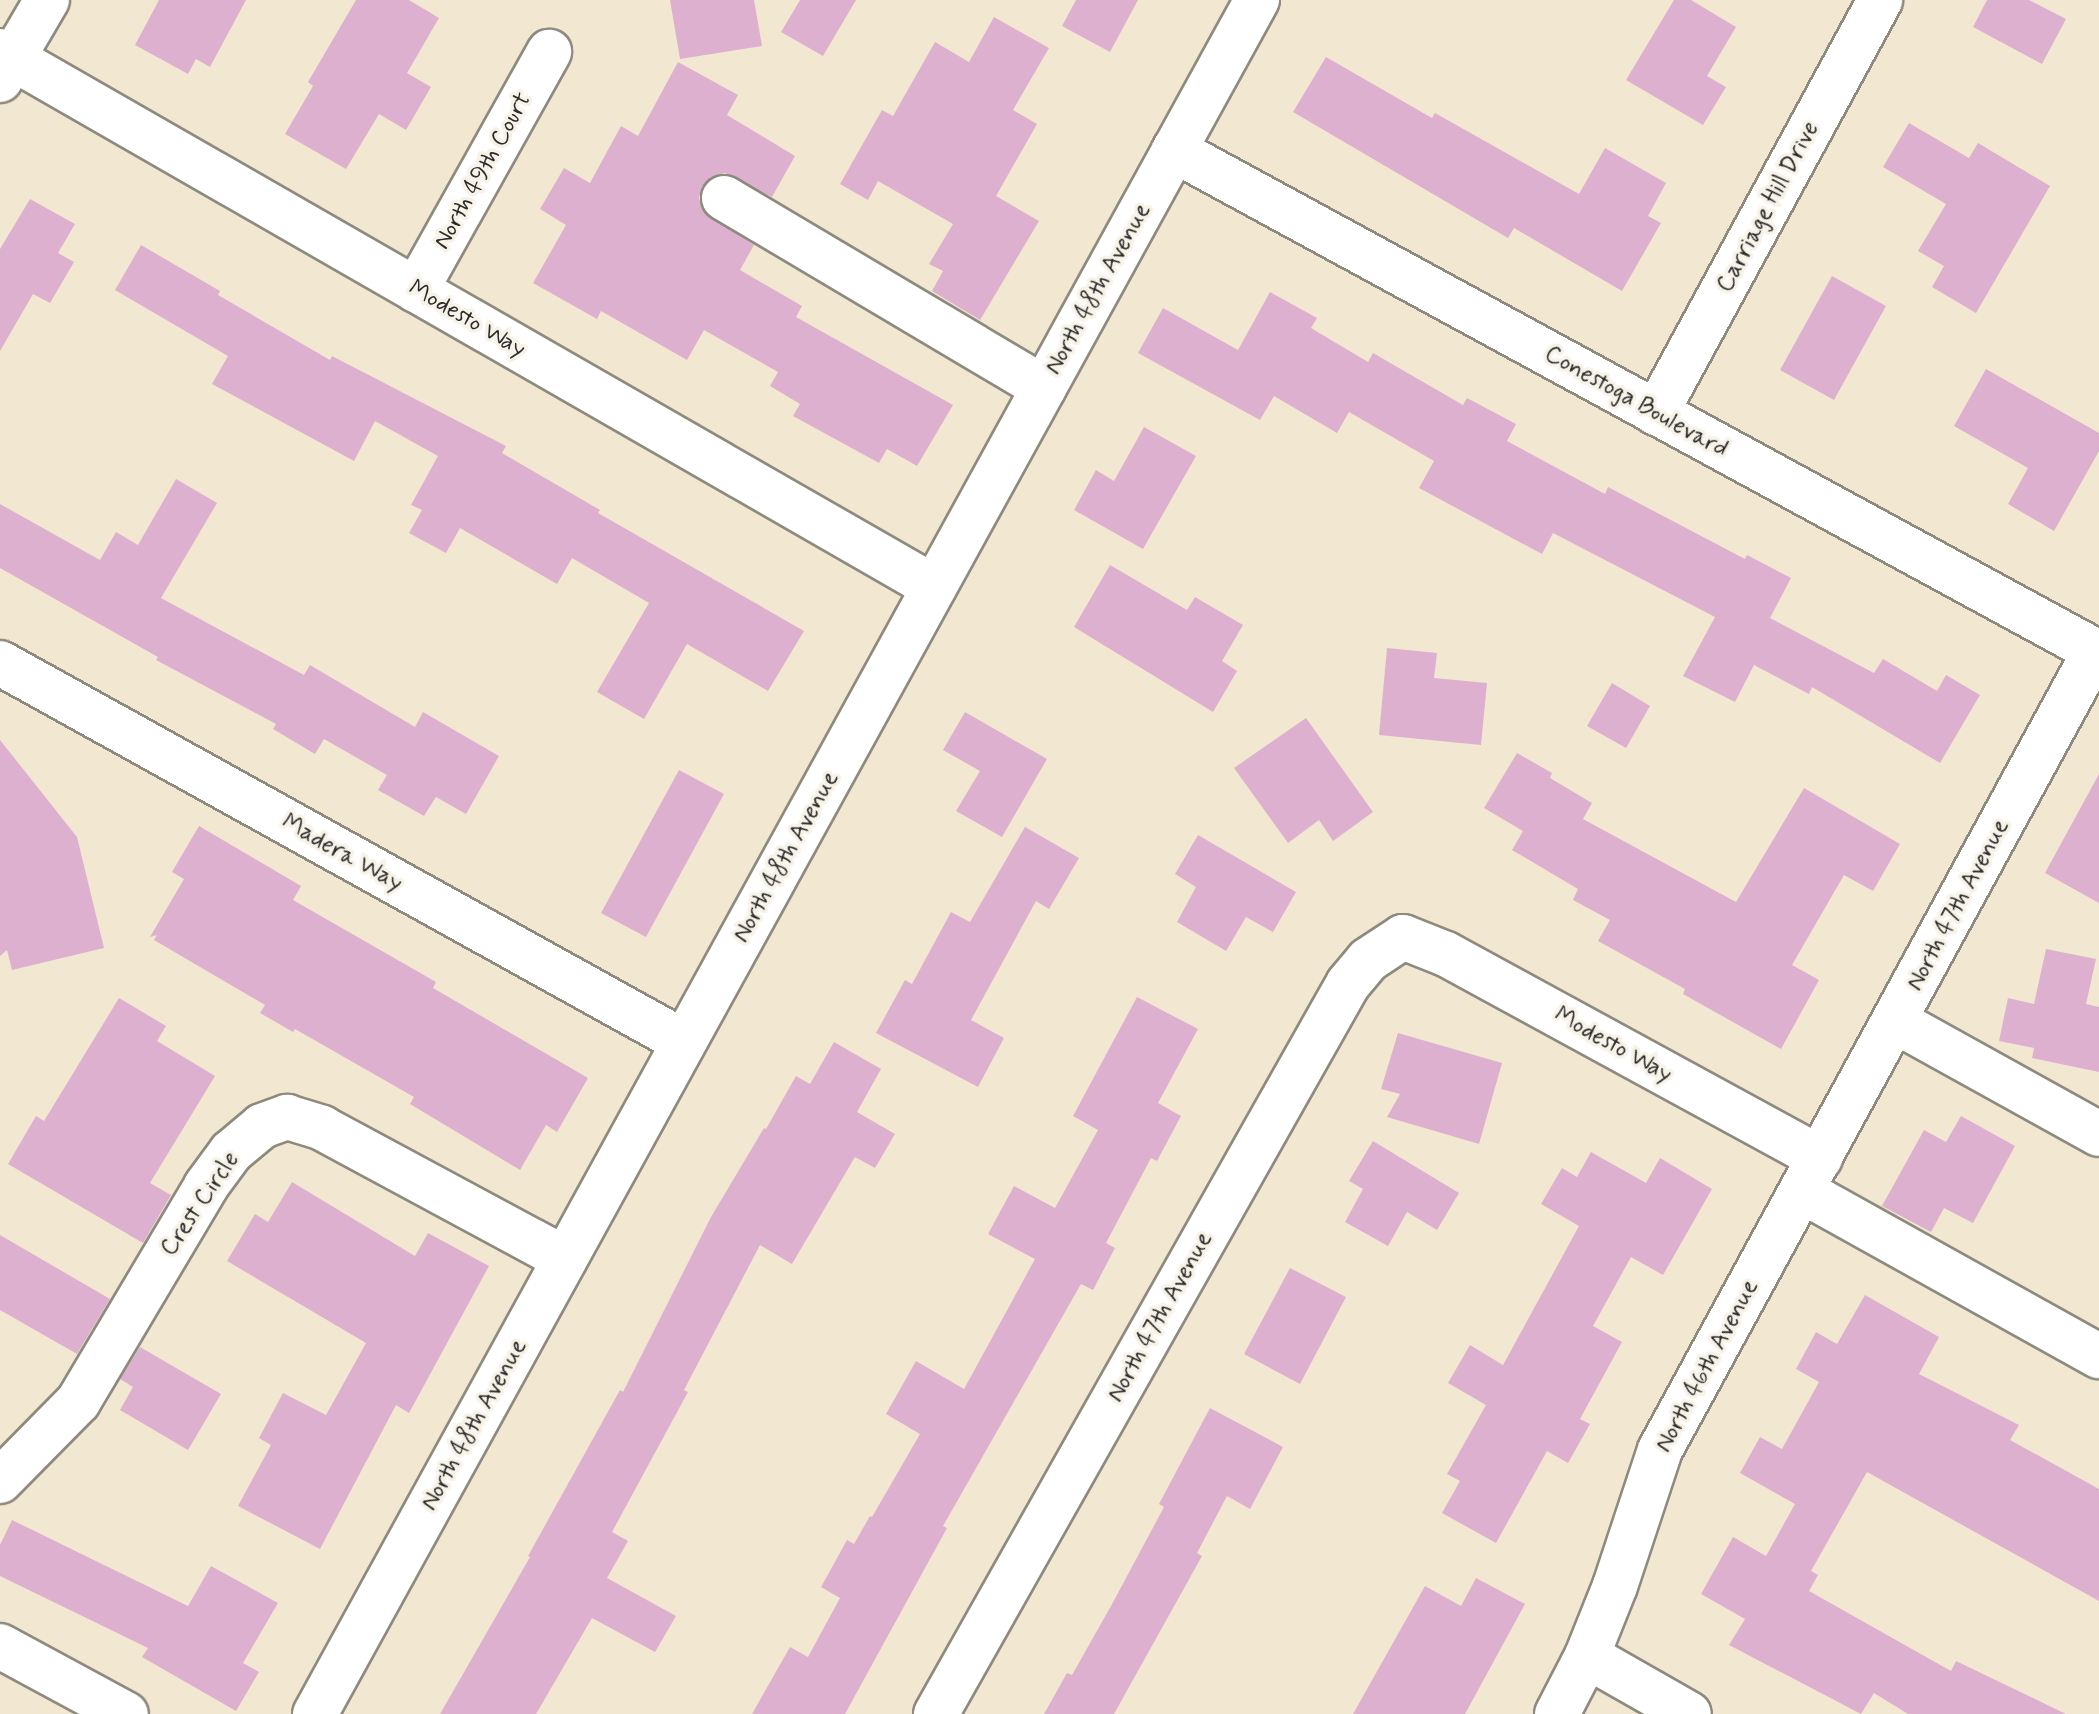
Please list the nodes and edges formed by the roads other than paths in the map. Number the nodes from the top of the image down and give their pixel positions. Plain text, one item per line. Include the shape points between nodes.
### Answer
1 (47, 0) edge
2 (1257, 0) edge
3 (1880, 0) edge
4 (549, 52) dead end
5 (4, 63) edge
6 (1174, 150) junction
7 (724, 198) dead end
8 (416, 290) junction
9 (1044, 388) junction
10 (1656, 413) junction
11 (934, 587) junction
12 (2097, 652) edge
13 (0, 663) edge
14 (1403, 937) joint
15 (1895, 1021) junction
16 (684, 1042) junction
17 (2099, 1134) edge
18 (1811, 1175) junction
19 (565, 1259) junction
20 (2099, 1356) edge
21 (0, 1481) edge
22 (0, 1646) edge
23 (1587, 1656) junction
24 (126, 1714) edge
25 (315, 1714) edge
26 (936, 1714) edge
27 (1557, 1714) edge
28 (1689, 1714) edge

1 - 5 street
2 - 6 street, North 48th Avenue
3 - 10 street, Carriage Hill Drive
4 - 8 street, North 49th Court
5 - 8 street, Modesto Way
6 - 9 street, North 48th Avenue
6 - 10 street, Conestoga Boulevard
7 - 9 street
8 - 11 street, Modesto Way
9 - 11 street, North 48th Avenue
10 - 12 street, Conestoga Boulevard
11 - 16 street, North 48th Avenue
12 - 15 street, North 47th Avenue
13 - 16 street, Madera Way
14 - 18 street, Modesto Way via 1446,954
14 - 26 street, North 47th Avenue via 1368,960 1348,984
15 - 17 street
15 - 18 street, North 47th Avenue
16 - 19 street, North 48th Avenue
18 - 20 street, Modesto Way
18 - 23 street, North 46th Avenue via 1660,1450
19 - 21 street, Crest Circle via 322,1128 287,1117 262,1126 231,1152 206,1186 78,1402
19 - 25 street, North 48th Avenue
22 - 24 street
23 - 27 street, North 46th Avenue
23 - 28 street

